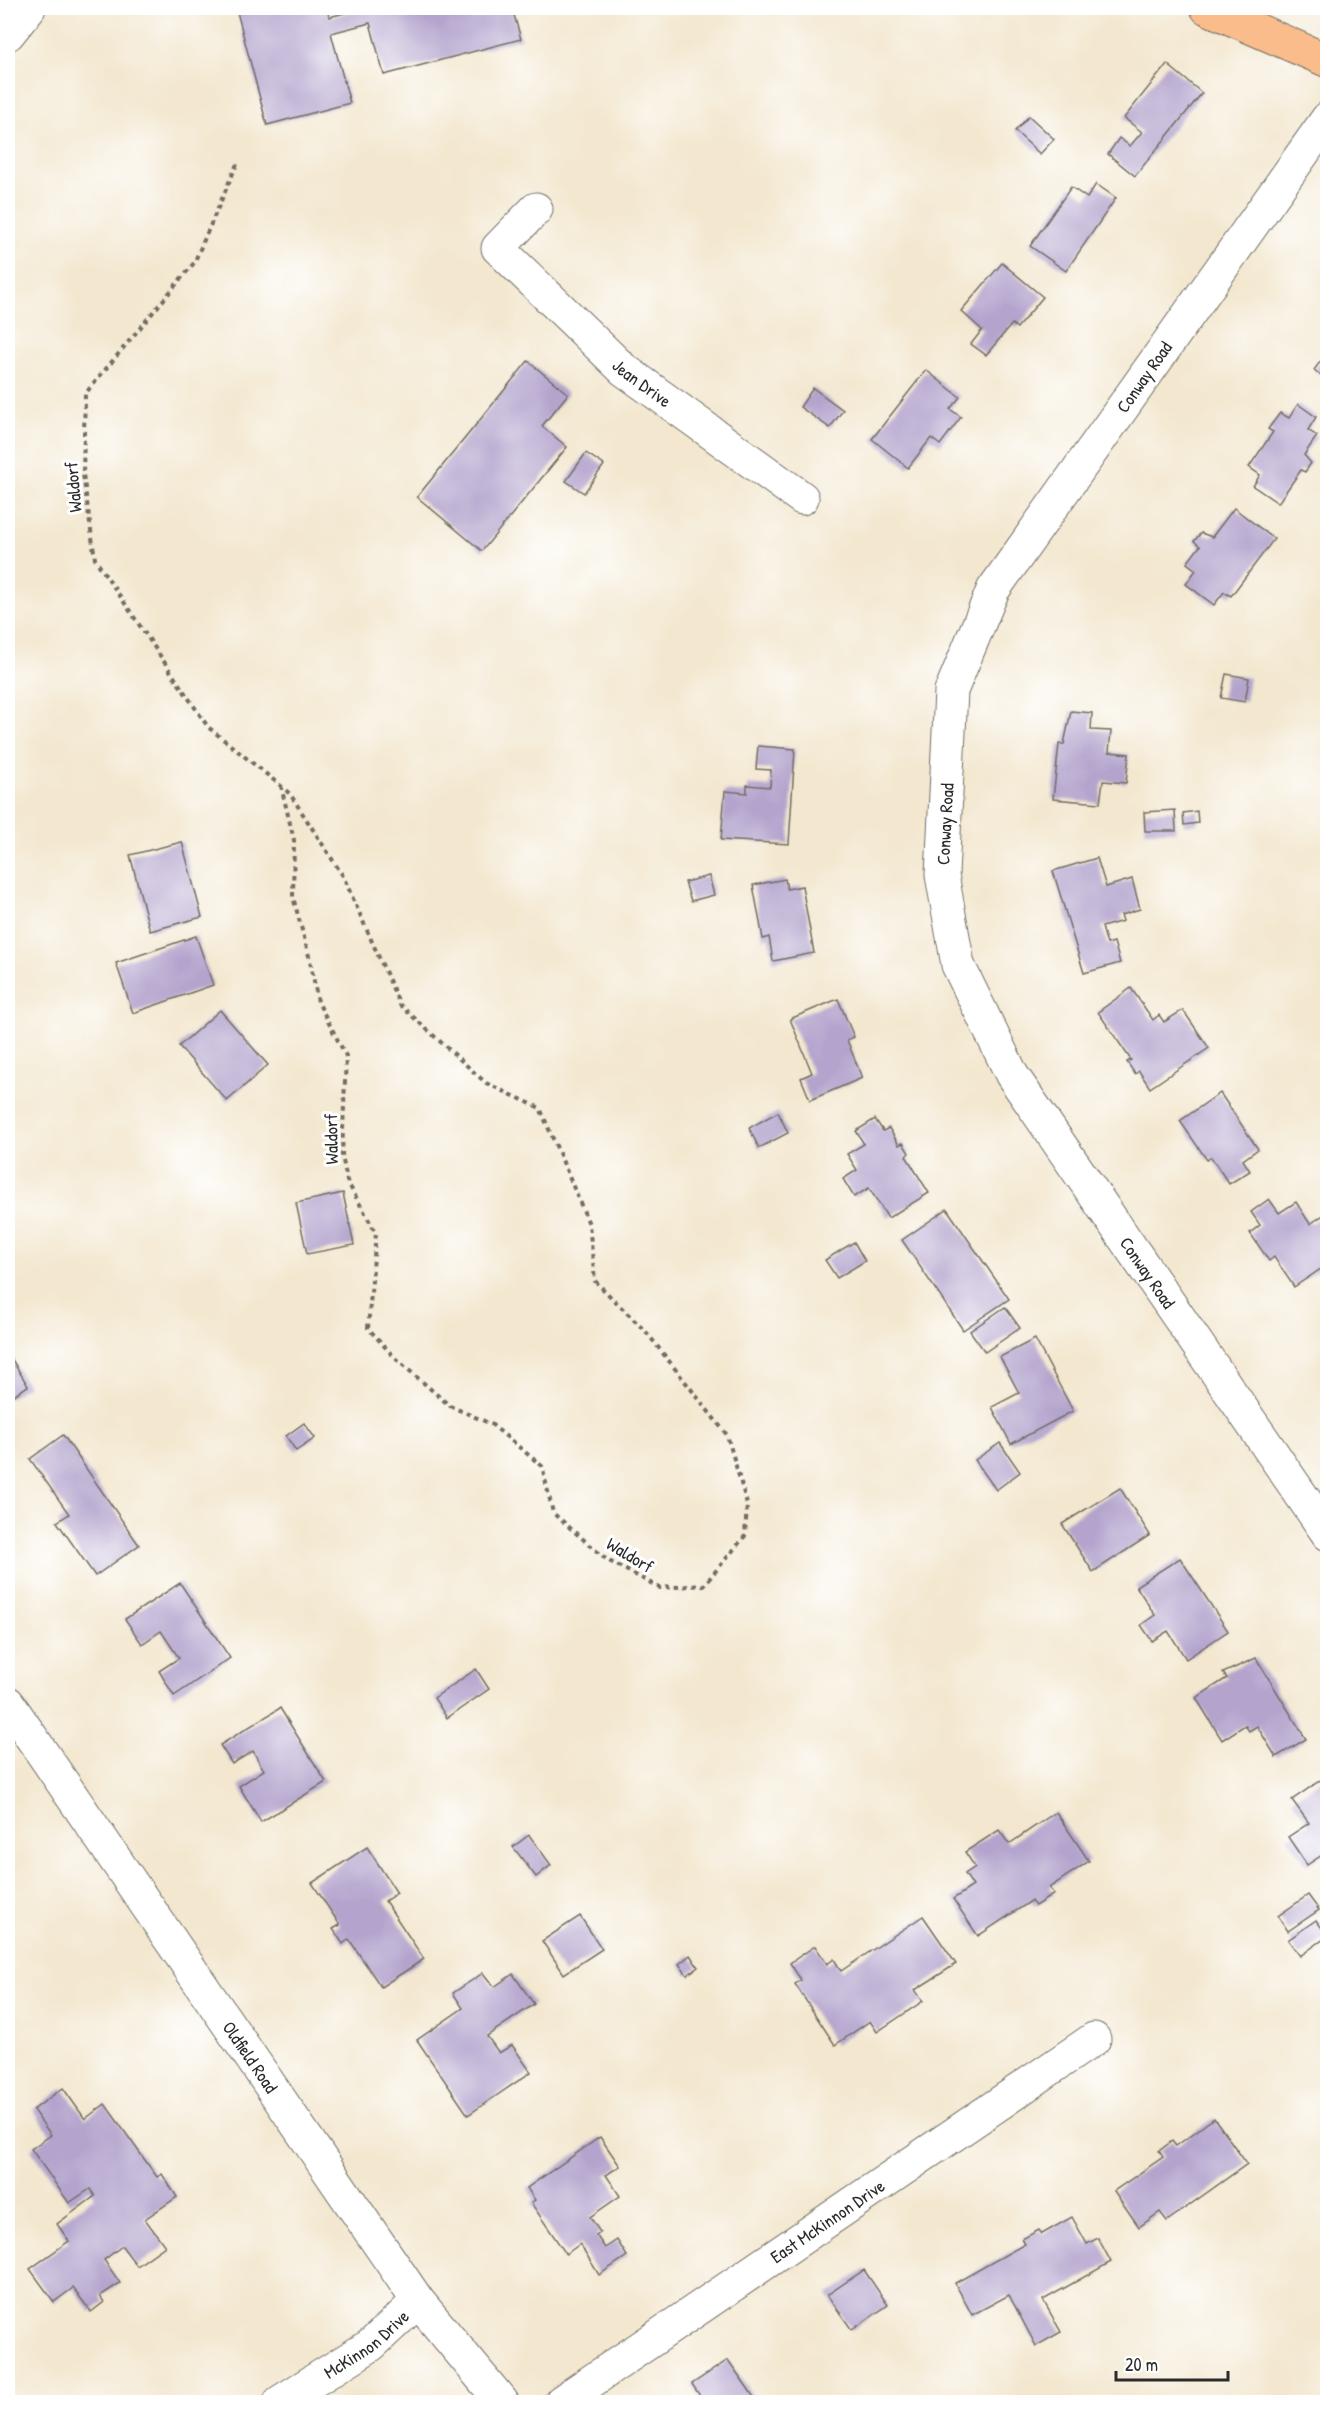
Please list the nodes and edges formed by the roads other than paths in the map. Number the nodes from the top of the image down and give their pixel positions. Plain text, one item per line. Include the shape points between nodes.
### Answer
1 (28, 8) edge
2 (1207, 8) edge
3 (8, 34) edge
4 (1328, 61) edge
5 (1328, 118) edge
6 (536, 209) dead end
7 (802, 498) dead end
8 (1328, 1534) edge
9 (8, 1703) edge
10 (1094, 2039) dead end
11 (418, 2301) junction
12 (280, 2403) edge
13 (502, 2403) edge
14 (561, 2403) edge

1 - 3 street
2 - 4 main road
5 - 8 street, Conway Road via 993,590 951,691 942,874 958,965 1012,1075
6 - 7 street, Jean Drive via 498,248 624,369
9 - 11 street, Oldfield Road
10 - 14 street, East McKinnon Drive
11 - 12 street, McKinnon Drive via 371,2345
11 - 13 street, Oldfield Road

